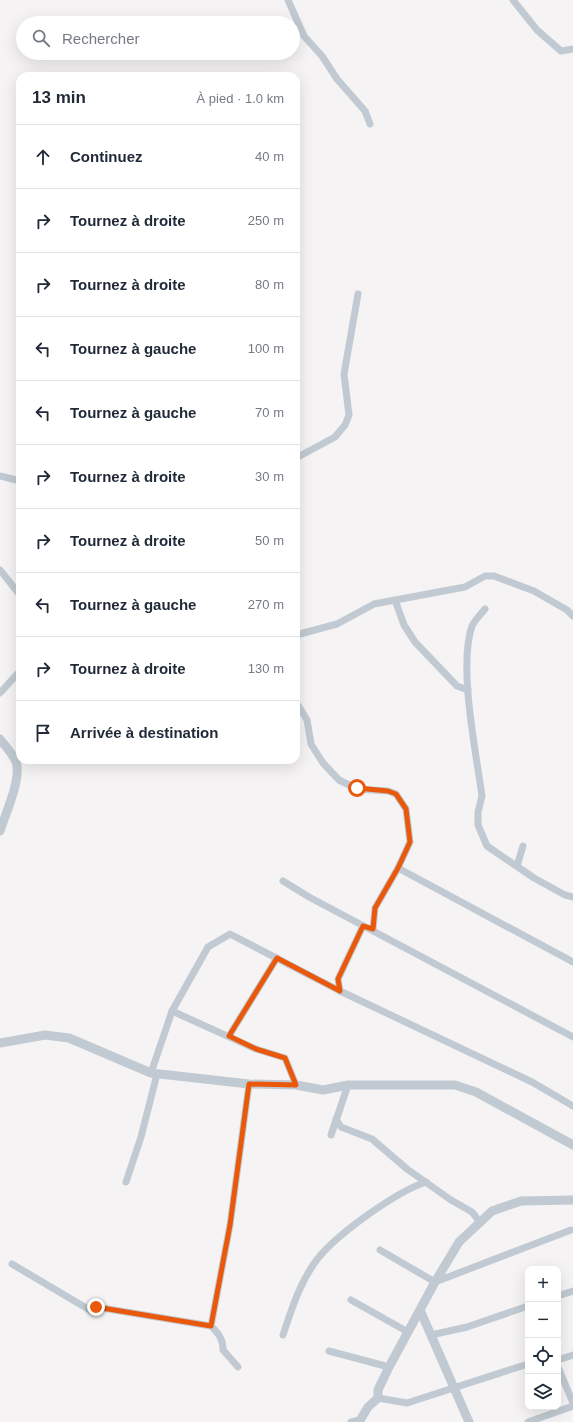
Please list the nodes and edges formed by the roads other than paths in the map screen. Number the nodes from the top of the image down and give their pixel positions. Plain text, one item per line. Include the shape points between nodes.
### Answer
1 (288, 0) edge
2 (513, 0) edge
3 (295, 16) edge
4 (300, 27) edge
5 (573, 49) edge
6 (370, 124) dead end
7 (358, 294) dead end
8 (300, 456) edge
9 (0, 476) edge
10 (16, 480) edge
11 (0, 570) edge
12 (16, 590) edge
13 (395, 600) junction
14 (485, 609) dead end
15 (573, 616) edge
16 (300, 634) edge
17 (16, 676) edge
18 (468, 690) junction
19 (0, 694) edge
20 (300, 709) edge
21 (0, 739) edge
22 (16, 758) edge
23 (18, 764) edge
24 (0, 831) edge
25 (522, 846) dead end
26 (517, 866) junction
27 (398, 868) junction
28 (283, 881) dead end
29 (573, 897) edge
30 (363, 926) junction
31 (373, 929) junction
32 (277, 958) junction
33 (573, 962) edge
34 (340, 991) junction
35 (172, 1011) junction
36 (229, 1036) junction
37 (573, 1037) edge
38 (0, 1043) edge
39 (154, 1073) junction
40 (249, 1084) junction
41 (296, 1085) junction
42 (348, 1085) junction
43 (573, 1106) edge
44 (336, 1119) junction
45 (331, 1135) dead end
46 (573, 1145) edge
47 (126, 1182) dead end
48 (426, 1182) junction
49 (573, 1200) edge
50 (480, 1222) junction
51 (571, 1230) dead end
52 (380, 1250) dead end
53 (12, 1264) dead end
54 (435, 1282) junction
55 (573, 1291) edge
56 (561, 1295) edge
57 (351, 1300) dead end
58 (525, 1307) edge
59 (420, 1310) junction
60 (211, 1326) junction
61 (408, 1332) junction
62 (283, 1335) dead end
63 (431, 1336) junction
64 (329, 1351) dead end
65 (573, 1355) edge
66 (561, 1359) edge
67 (525, 1365) edge
68 (238, 1367) dead end
69 (389, 1367) junction
70 (561, 1374) edge
71 (454, 1387) junction
72 (378, 1398) junction
73 (573, 1402) edge
74 (573, 1406) edge
75 (360, 1421) edge
76 (350, 1422) edge
77 (469, 1422) edge
78 (528, 1422) edge

1 - 3 street
2 - 5 street via 550,43 561,51
4 - 6 street via 337,79 365,111
7 - 8 street via 344,374 349,415 335,437
9 - 10 street
11 - 12 street
13 - 15 street via 465,587 484,576 494,576 534,591
13 - 16 street via 374,604 337,624
13 - 18 street via 404,625 415,642 457,686
14 - 18 street via 473,625 468,646
17 - 19 street
18 - 26 street via 482,796 478,825 487,846
20 - 27 street via 307,720 311,744 323,763 339,780 357,788 396,794 406,809 410,842
21 - 22 street
23 - 24 street
25 - 26 street
26 - 29 street via 534,878
27 - 31 street via 375,908
27 - 33 street
28 - 30 street
30 - 31 street
30 - 34 street via 338,979
31 - 37 street
32 - 34 street
32 - 35 street via 230,934 208,947
32 - 36 street
34 - 43 street via 532,1082
35 - 36 street
35 - 39 street
36 - 41 street via 256,1049 285,1058
38 - 39 street via 45,1035 69,1038
39 - 40 street
39 - 47 street via 141,1137
40 - 41 street
40 - 60 street via 230,1225
41 - 42 street via 323,1090
42 - 44 street
42 - 46 street via 455,1085 476,1092
44 - 45 street
44 - 48 street via 341,1127 372,1139
48 - 50 street via 472,1212
48 - 62 street via 412,1187 368,1215 319,1258 296,1296
49 - 50 street via 521,1201 492,1211
50 - 54 street via 459,1242
51 - 54 street
52 - 54 street
53 - 60 street via 93,1312 96,1307
54 - 59 street
55 - 56 street
57 - 61 street
58 - 63 street via 467,1327
59 - 61 street
59 - 63 street
60 - 68 street via 219,1333 223,1341 223,1350
61 - 69 street
63 - 71 street
64 - 69 street
65 - 66 street
67 - 71 street
69 - 72 street via 378,1390
70 - 73 street
71 - 72 street via 407,1403
71 - 77 street
72 - 75 street via 368,1407
74 - 78 street
75 - 76 street

